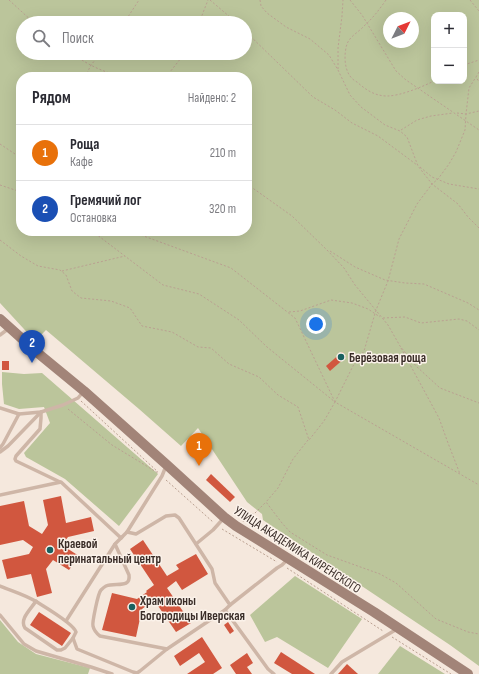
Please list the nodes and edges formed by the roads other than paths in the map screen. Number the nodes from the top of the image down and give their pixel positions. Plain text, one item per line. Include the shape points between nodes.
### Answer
1 (0, 319) edge
2 (9, 328) junction
3 (0, 335) edge
4 (84, 391) junction
5 (0, 408) edge
6 (41, 412) junction
7 (19, 414) junction
8 (0, 448) edge
9 (0, 452) edge
10 (167, 465) junction
11 (60, 482) junction
12 (0, 495) edge
13 (224, 517) junction
14 (127, 532) junction
15 (121, 538) junction
16 (115, 544) junction
17 (196, 544) junction
18 (287, 559) junction
19 (0, 586) edge
20 (36, 601) junction
21 (230, 604) junction
22 (226, 610) junction
23 (0, 615) edge
24 (66, 620) junction
25 (398, 628) junction
26 (73, 638) junction
27 (167, 649) junction
28 (112, 674) edge
29 (274, 674) edge
30 (331, 674) edge
31 (468, 674) edge

1 - 2 main road, УЛИЦА АКАДЕМИКА КИРЕНСКОГО
2 - 3 lane
2 - 4 main road, УЛИЦА АКАДЕМИКА КИРЕНСКОГО
4 - 6 lane via 78,398
4 - 10 main road, УЛИЦА АКАДЕМИКА КИРЕНСКОГО
5 - 7 lane
6 - 7 lane
6 - 9 lane
6 - 11 lane via 40,429 16,456 16,461
7 - 8 lane
10 - 13 main road, УЛИЦА АКАДЕМИКА КИРЕНСКОГО
10 - 14 lane
11 - 12 lane
11 - 15 lane
13 - 17 lane
13 - 18 main road, УЛИЦА АКАДЕМИКА КИРЕНСКОГО
14 - 15 lane
14 - 17 lane via 136,534 166,516 175,515
15 - 16 lane
16 - 24 lane
16 - 27 lane via 130,579 127,584 105,586 100,592 92,624 94,631 100,636
17 - 21 lane
18 - 21 lane
18 - 25 main road, УЛИЦА АКАДЕМИКА КИРЕНСКОГО
19 - 20 lane
20 - 24 lane
20 - 26 lane via 24,619 25,628 57,650 65,648
21 - 22 lane
22 - 27 lane
22 - 29 lane
23 - 28 lane via 24,644 36,651
24 - 26 lane via 76,630
25 - 30 lane via 342,662
25 - 31 main road, УЛИЦА АКАДЕМИКА КИРЕНСКОГО
26 - 27 lane via 77,649 133,672 140,671

